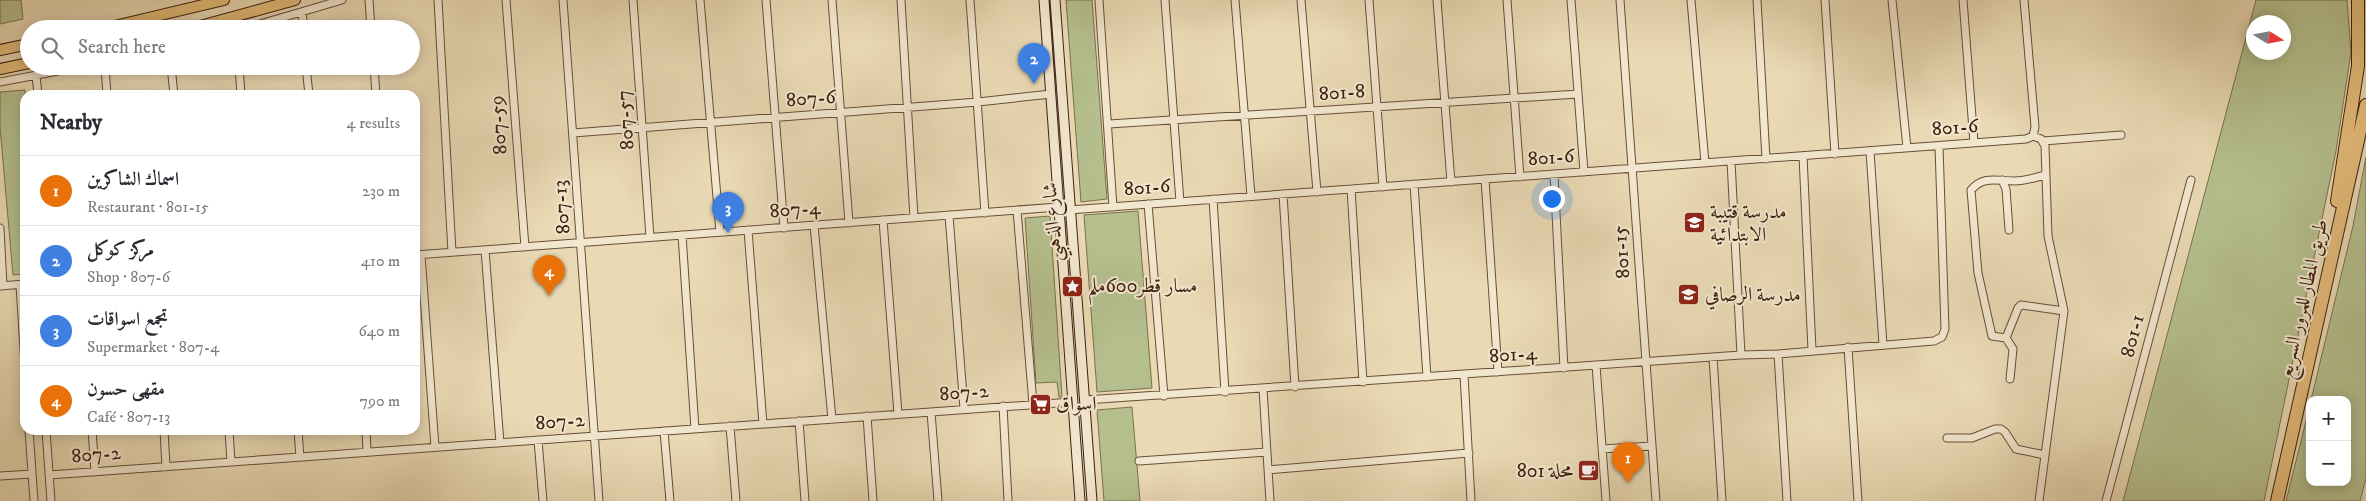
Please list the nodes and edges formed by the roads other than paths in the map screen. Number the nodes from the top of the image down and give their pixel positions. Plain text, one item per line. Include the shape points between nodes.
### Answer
1 (224, 0) edge
2 (296, 0) edge
3 (342, 0) edge
4 (369, 0) edge
5 (438, 0) edge
6 (506, 0) edge
7 (563, 0) edge
8 (634, 0) edge
9 (700, 0) edge
10 (766, 0) edge
11 (832, 0) edge
12 (900, 0) edge
13 (970, 0) edge
14 (1044, 0) edge
15 (1055, 0) edge
16 (1099, 0) edge
17 (1165, 0) edge
18 (1235, 0) edge
19 (1301, 0) edge
20 (1369, 0) edge
21 (1438, 0) edge
22 (1507, 0) edge
23 (1571, 0) edge
24 (1620, 0) edge
25 (1691, 0) edge
26 (1757, 0) edge
27 (1825, 0) edge
28 (1892, 0) edge
29 (1963, 0) edge
30 (2024, 0) edge
31 (2358, 0) edge
32 (302, 12) junction
33 (140, 20) edge
34 (222, 20) edge
35 (274, 20) edge
36 (303, 20) edge
37 (370, 20) edge
38 (20, 46) edge
39 (0, 50) edge
40 (20, 65) edge
41 (0, 69) edge
42 (36, 75) joint
43 (106, 75) edge
44 (172, 75) edge
45 (240, 75) edge
46 (307, 75) edge
47 (375, 75) edge
48 (0, 82) edge
49 (38, 90) edge
50 (107, 90) edge
51 (173, 90) edge
52 (241, 90) edge
53 (308, 90) edge
54 (376, 90) edge
55 (1051, 94) junction
56 (1578, 94) junction
57 (1514, 98) junction
58 (978, 102) junction
59 (1445, 103) junction
60 (2366, 105) edge
61 (1377, 107) junction
62 (907, 108) junction
63 (1310, 111) junction
64 (840, 113) junction
65 (1244, 116) junction
66 (774, 118) junction
67 (1173, 120) junction
68 (710, 122) junction
69 (1109, 124) junction
70 (643, 128) junction
71 (573, 133) junction
72 (2121, 135) dead end
73 (2034, 136) junction
74 (2043, 141) junction
75 (1974, 143) junction
76 (1939, 146) junction
77 (1907, 148) junction
78 (1870, 151) junction
79 (1834, 154) junction
80 (1803, 156) junction
81 (1766, 158) junction
82 (1731, 161) junction
83 (1705, 163) junction
84 (1633, 168) junction
85 (1584, 172) junction
86 (1554, 174) junction
87 (2046, 175) junction
88 (1520, 177) junction
89 (1485, 179) junction
90 (2002, 180) junction
91 (2191, 180) dead end
92 (1451, 182) junction
93 (1414, 184) junction
94 (1383, 187) junction
95 (1352, 189) junction
96 (1317, 192) junction
97 (1283, 194) junction
98 (1252, 196) junction
99 (1213, 199) junction
100 (1180, 202) junction
101 (1148, 204) junction
102 (1058, 207) junction
103 (1113, 207) junction
104 (1017, 210) junction
105 (1069, 210) junction
106 (985, 213) junction
107 (949, 215) junction
108 (914, 218) junction
109 (883, 220) junction
110 (849, 223) junction
111 (814, 225) junction
112 (0, 228) edge
113 (784, 228) junction
114 (748, 230) junction
115 (2009, 230) dead end
116 (720, 232) junction
117 (682, 235) junction
118 (650, 237) junction
119 (581, 242) junction
120 (525, 247) junction
121 (485, 250) junction
122 (452, 252) junction
123 (420, 255) edge
124 (420, 278) edge
125 (20, 285) edge
126 (2, 286) edge
127 (2064, 311) junction
128 (2320, 315) junction
129 (2006, 338) junction
130 (1883, 345) junction
131 (1848, 347) junction
132 (1812, 350) junction
133 (1778, 354) junction
134 (1742, 355) junction
135 (1713, 357) junction
136 (1646, 362) junction
137 (1596, 365) junction
138 (1564, 368) junction
139 (1498, 372) junction
140 (1464, 375) junction
141 (1427, 377) junction
142 (2010, 379) dead end
143 (1363, 382) junction
144 (1295, 387) junction
145 (1263, 389) junction
146 (1225, 392) junction
147 (1164, 396) junction
148 (1085, 400) junction
149 (1072, 402) junction
150 (1033, 404) junction
151 (1003, 406) junction
152 (964, 409) junction
153 (931, 412) junction
154 (898, 414) junction
155 (868, 416) junction
156 (832, 419) junction
157 (800, 421) junction
158 (763, 424) junction
159 (730, 426) junction
160 (695, 429) junction
161 (664, 431) junction
162 (29, 435) edge
163 (46, 435) edge
164 (92, 435) edge
165 (164, 435) edge
166 (229, 435) edge
167 (298, 435) edge
168 (366, 435) edge
169 (595, 436) junction
170 (1947, 438) dead end
171 (538, 440) junction
172 (500, 443) junction
173 (1652, 446) junction
174 (435, 447) junction
175 (1602, 450) junction
176 (367, 452) junction
177 (1266, 452) junction
178 (1468, 453) junction
179 (2045, 455) junction
180 (300, 457) junction
181 (1139, 461) dead end
182 (231, 462) junction
183 (166, 467) junction
184 (1268, 470) junction
185 (95, 472) junction
186 (32, 474) junction
187 (49, 475) junction
188 (0, 476) edge
189 (34, 501) edge
190 (51, 501) edge
191 (542, 501) edge
192 (599, 501) edge
193 (670, 501) edge
194 (736, 501) edge
195 (805, 501) edge
196 (873, 501) edge
197 (938, 501) edge
198 (1008, 501) edge
199 (1080, 501) edge
200 (1092, 501) edge
201 (1270, 501) edge
202 (1471, 501) edge
203 (1606, 501) edge
204 (1656, 501) edge
205 (1722, 501) edge
206 (1787, 501) edge
207 (1858, 501) edge
208 (2039, 501) edge
209 (2106, 501) edge
210 (2277, 501) edge

1 - 33 main road
2 - 34 main road
3 - 32 street
4 - 37 street
5 - 122 street
6 - 120 street, 807-59
7 - 71 street, 807-13
8 - 70 street, 807-57
9 - 68 street
10 - 66 street
11 - 64 street
12 - 62 street
13 - 58 street
14 - 55 street, شارع الذهبي
15 - 105 street, شارع الذهبي
16 - 69 street
17 - 67 street
18 - 65 street
19 - 63 street
20 - 61 street
21 - 59 street
22 - 57 street
23 - 56 street
24 - 84 street, 801-15
25 - 83 street
26 - 81 street
27 - 79 street
28 - 77 street
29 - 75 street
30 - 73 street
31 - 128 highway via 2358,66
32 - 35 street
32 - 36 street
38 - 39 main road
40 - 41 main road
42 - 48 street
42 - 49 street
43 - 50 street
44 - 51 street
45 - 52 street
46 - 53 street
47 - 54 street
55 - 58 street, 807-6
55 - 102 street, شارع الذهبي
56 - 57 street, 801-8
56 - 85 street
57 - 59 street, 801-8
57 - 88 street
58 - 62 street, 807-6
58 - 106 street
59 - 61 street, 801-8
59 - 92 street
60 - 128 highway, طريق المطار للمرور السريع
61 - 63 street, 801-8
61 - 94 street
62 - 64 street, 807-6
62 - 108 street
63 - 65 street, 801-8
63 - 96 street
64 - 66 street, 807-6
64 - 110 street
65 - 67 street, 801-8
65 - 98 street
66 - 68 street, 807-6
66 - 113 street
67 - 69 street, 801-8
67 - 100 street
68 - 70 street, 807-6
68 - 116 street
69 - 103 street
70 - 71 street, 807-6
70 - 118 street, 807-57
71 - 119 street, 807-13
72 - 74 street
73 - 74 street
73 - 75 street, 801-6
74 - 87 street
75 - 76 street, 801-6
76 - 77 street, 801-6
76 - 130 street, 801-4 via 1945,329 1942,337 1934,341
77 - 78 street, 801-6
78 - 79 street, 801-6
78 - 130 street
79 - 80 street, 801-6
80 - 81 street, 801-6
80 - 132 street
81 - 82 street, 801-6
82 - 83 street, 801-6
82 - 134 street
83 - 84 street, 801-6
84 - 85 street, 801-6
84 - 136 street, 801-15
85 - 86 street, 801-6
86 - 88 street, 801-6
86 - 138 street
87 - 90 street via 2016,181
87 - 127 street via 2049,241
88 - 89 street, 801-6
89 - 92 street, 801-6
89 - 139 street
90 - 115 street via 2006,189
90 - 129 street via 1988,179 1971,190 1978,273 1992,336
91 - 209 street, 801-1
92 - 93 street, 801-6
93 - 94 street, 801-6
93 - 141 street
94 - 95 street, 801-6
95 - 96 street, 801-6
95 - 143 street
96 - 97 street, 801-6
97 - 98 street, 801-6
97 - 144 street
98 - 99 street, 801-6
99 - 100 street, 801-6
99 - 146 street
100 - 101 street, 801-6
101 - 103 street, 801-6
101 - 147 street
102 - 104 street, 807-4
102 - 149 street, شارع الذهبي
103 - 105 street, 801-6
104 - 106 street, 807-4
104 - 150 street
105 - 148 street, شارع الذهبي
106 - 107 street, 807-4
107 - 108 street, 807-4
107 - 152 street
108 - 109 street, 807-4
109 - 110 street, 807-4
109 - 154 street
110 - 111 street, 807-4
111 - 113 street, 807-4
111 - 156 street
112 - 126 street
113 - 114 street, 807-4
114 - 116 street, 807-4
114 - 158 street
116 - 117 street, 807-4
117 - 118 street, 807-4
117 - 160 street
118 - 119 street, 807-4
119 - 120 street, 807-4
119 - 169 street, 807-13
120 - 121 street, 807-4
121 - 122 street, 807-4
121 - 172 street
122 - 123 street, 807-4
124 - 174 street
125 - 126 street
127 - 129 street via 2022,305
127 - 179 street
128 - 210 highway, طريق المطار للمرور السريع
129 - 142 street via 2013,349
130 - 131 street, 801-4
131 - 132 street, 801-4
131 - 207 street
132 - 133 street, 801-4
133 - 134 street, 801-4
133 - 206 street
134 - 135 street, 801-4
135 - 136 street, 801-4
135 - 205 street
136 - 137 street, 801-4
136 - 173 street, 801-15
137 - 138 street, 801-4
137 - 175 street
138 - 139 street, 801-4
139 - 140 street, 801-4
140 - 141 street, 801-4
140 - 178 street
141 - 143 street, 801-4
143 - 144 street, 801-4
144 - 145 street, 801-4
145 - 146 street, 801-4
145 - 177 street
146 - 147 street, 801-4
147 - 148 street, 801-4
148 - 200 street, شارع الذهبي
149 - 150 street, 807-2
149 - 199 street, شارع الذهبي
150 - 151 street, 807-2
151 - 152 street, 807-2
151 - 198 street
152 - 153 street, 807-2
153 - 154 street, 807-2
153 - 197 street
154 - 155 street, 807-2
155 - 156 street, 807-2
155 - 196 street
156 - 157 street, 807-2
157 - 158 street, 807-2
157 - 195 street
158 - 159 street, 807-2
159 - 160 street, 807-2
159 - 194 street
160 - 161 street, 807-2
161 - 169 street, 807-2
161 - 193 street
162 - 186 street
163 - 187 street
164 - 185 street
165 - 183 street
166 - 182 street
167 - 180 street
168 - 176 street
169 - 171 street, 807-2
169 - 192 street, 807-13
170 - 179 street via 1972,438 2001,429 2016,449
171 - 172 street, 807-2
171 - 191 street
172 - 174 street, 807-2
173 - 175 street
173 - 204 street, 801-15
174 - 176 street, 807-2
175 - 203 street
176 - 180 street, 807-2
177 - 181 street
177 - 184 street
178 - 184 street
178 - 202 street
179 - 208 street
180 - 182 street, 807-2
182 - 183 street, 807-2
183 - 185 street, 807-2
184 - 201 street
185 - 187 street, 807-2
186 - 188 street
186 - 189 street
187 - 190 street

